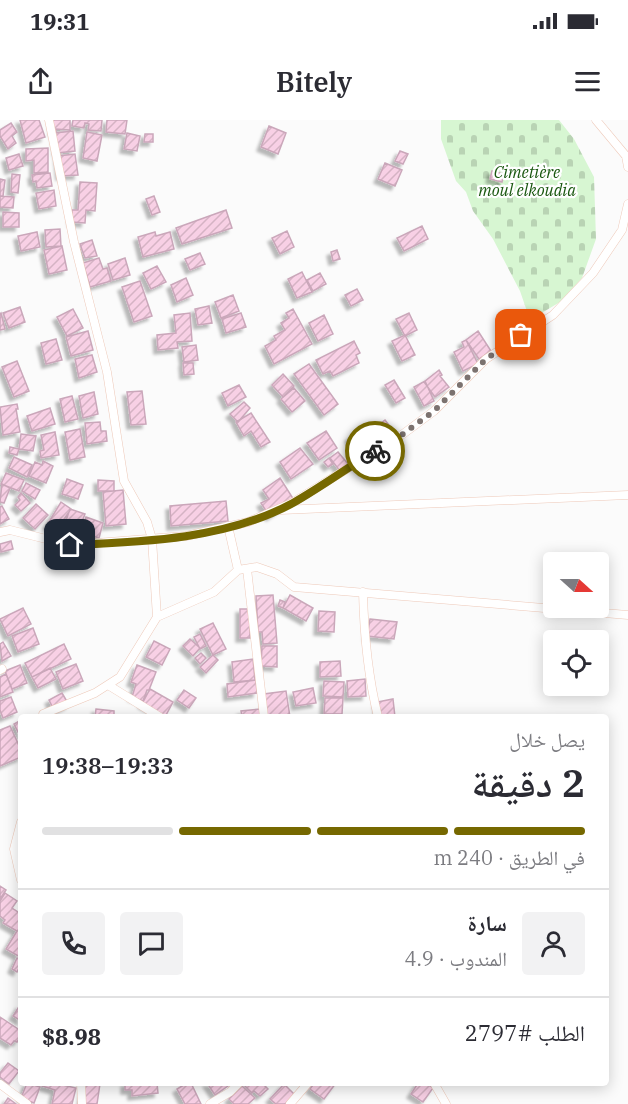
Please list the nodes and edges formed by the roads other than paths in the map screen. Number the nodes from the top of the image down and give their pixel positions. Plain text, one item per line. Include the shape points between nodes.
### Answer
1 (49, 120) edge
2 (596, 120) edge
3 (628, 166) edge
4 (628, 204) edge
5 (628, 495) edge
6 (277, 510) junction
7 (228, 526) junction
8 (0, 532) edge
9 (152, 539) junction
10 (247, 569) junction
11 (238, 570) junction
12 (363, 592) junction
13 (628, 615) edge
14 (157, 617) junction
15 (108, 685) junction
16 (43, 714) edge
17 (155, 714) edge
18 (264, 714) edge
19 (377, 714) edge
20 (18, 834) edge
21 (18, 867) edge
22 (0, 1084) edge
23 (81, 1086) edge
24 (236, 1086) edge
25 (305, 1086) edge
26 (436, 1086) edge
27 (27, 1104) edge
28 (82, 1104) edge
29 (210, 1104) edge
30 (290, 1104) edge
31 (446, 1104) edge

1 - 9 street via 74,242 107,372 124,481
2 - 3 street via 626,156
4 - 6 street via 622,230 593,273 553,315 486,359 434,411 403,434
5 - 6 street
6 - 7 street
7 - 9 street
7 - 11 street
8 - 9 street via 10,530 70,545
9 - 14 street
10 - 11 street
10 - 12 street via 257,567 277,574 294,587
10 - 18 street
11 - 14 street via 213,592
12 - 13 street
12 - 19 street via 369,680
14 - 15 street via 120,677
15 - 16 street
15 - 17 street
20 - 21 street via 14,849
22 - 27 street
23 - 28 street
24 - 29 street
25 - 30 street
26 - 31 street

